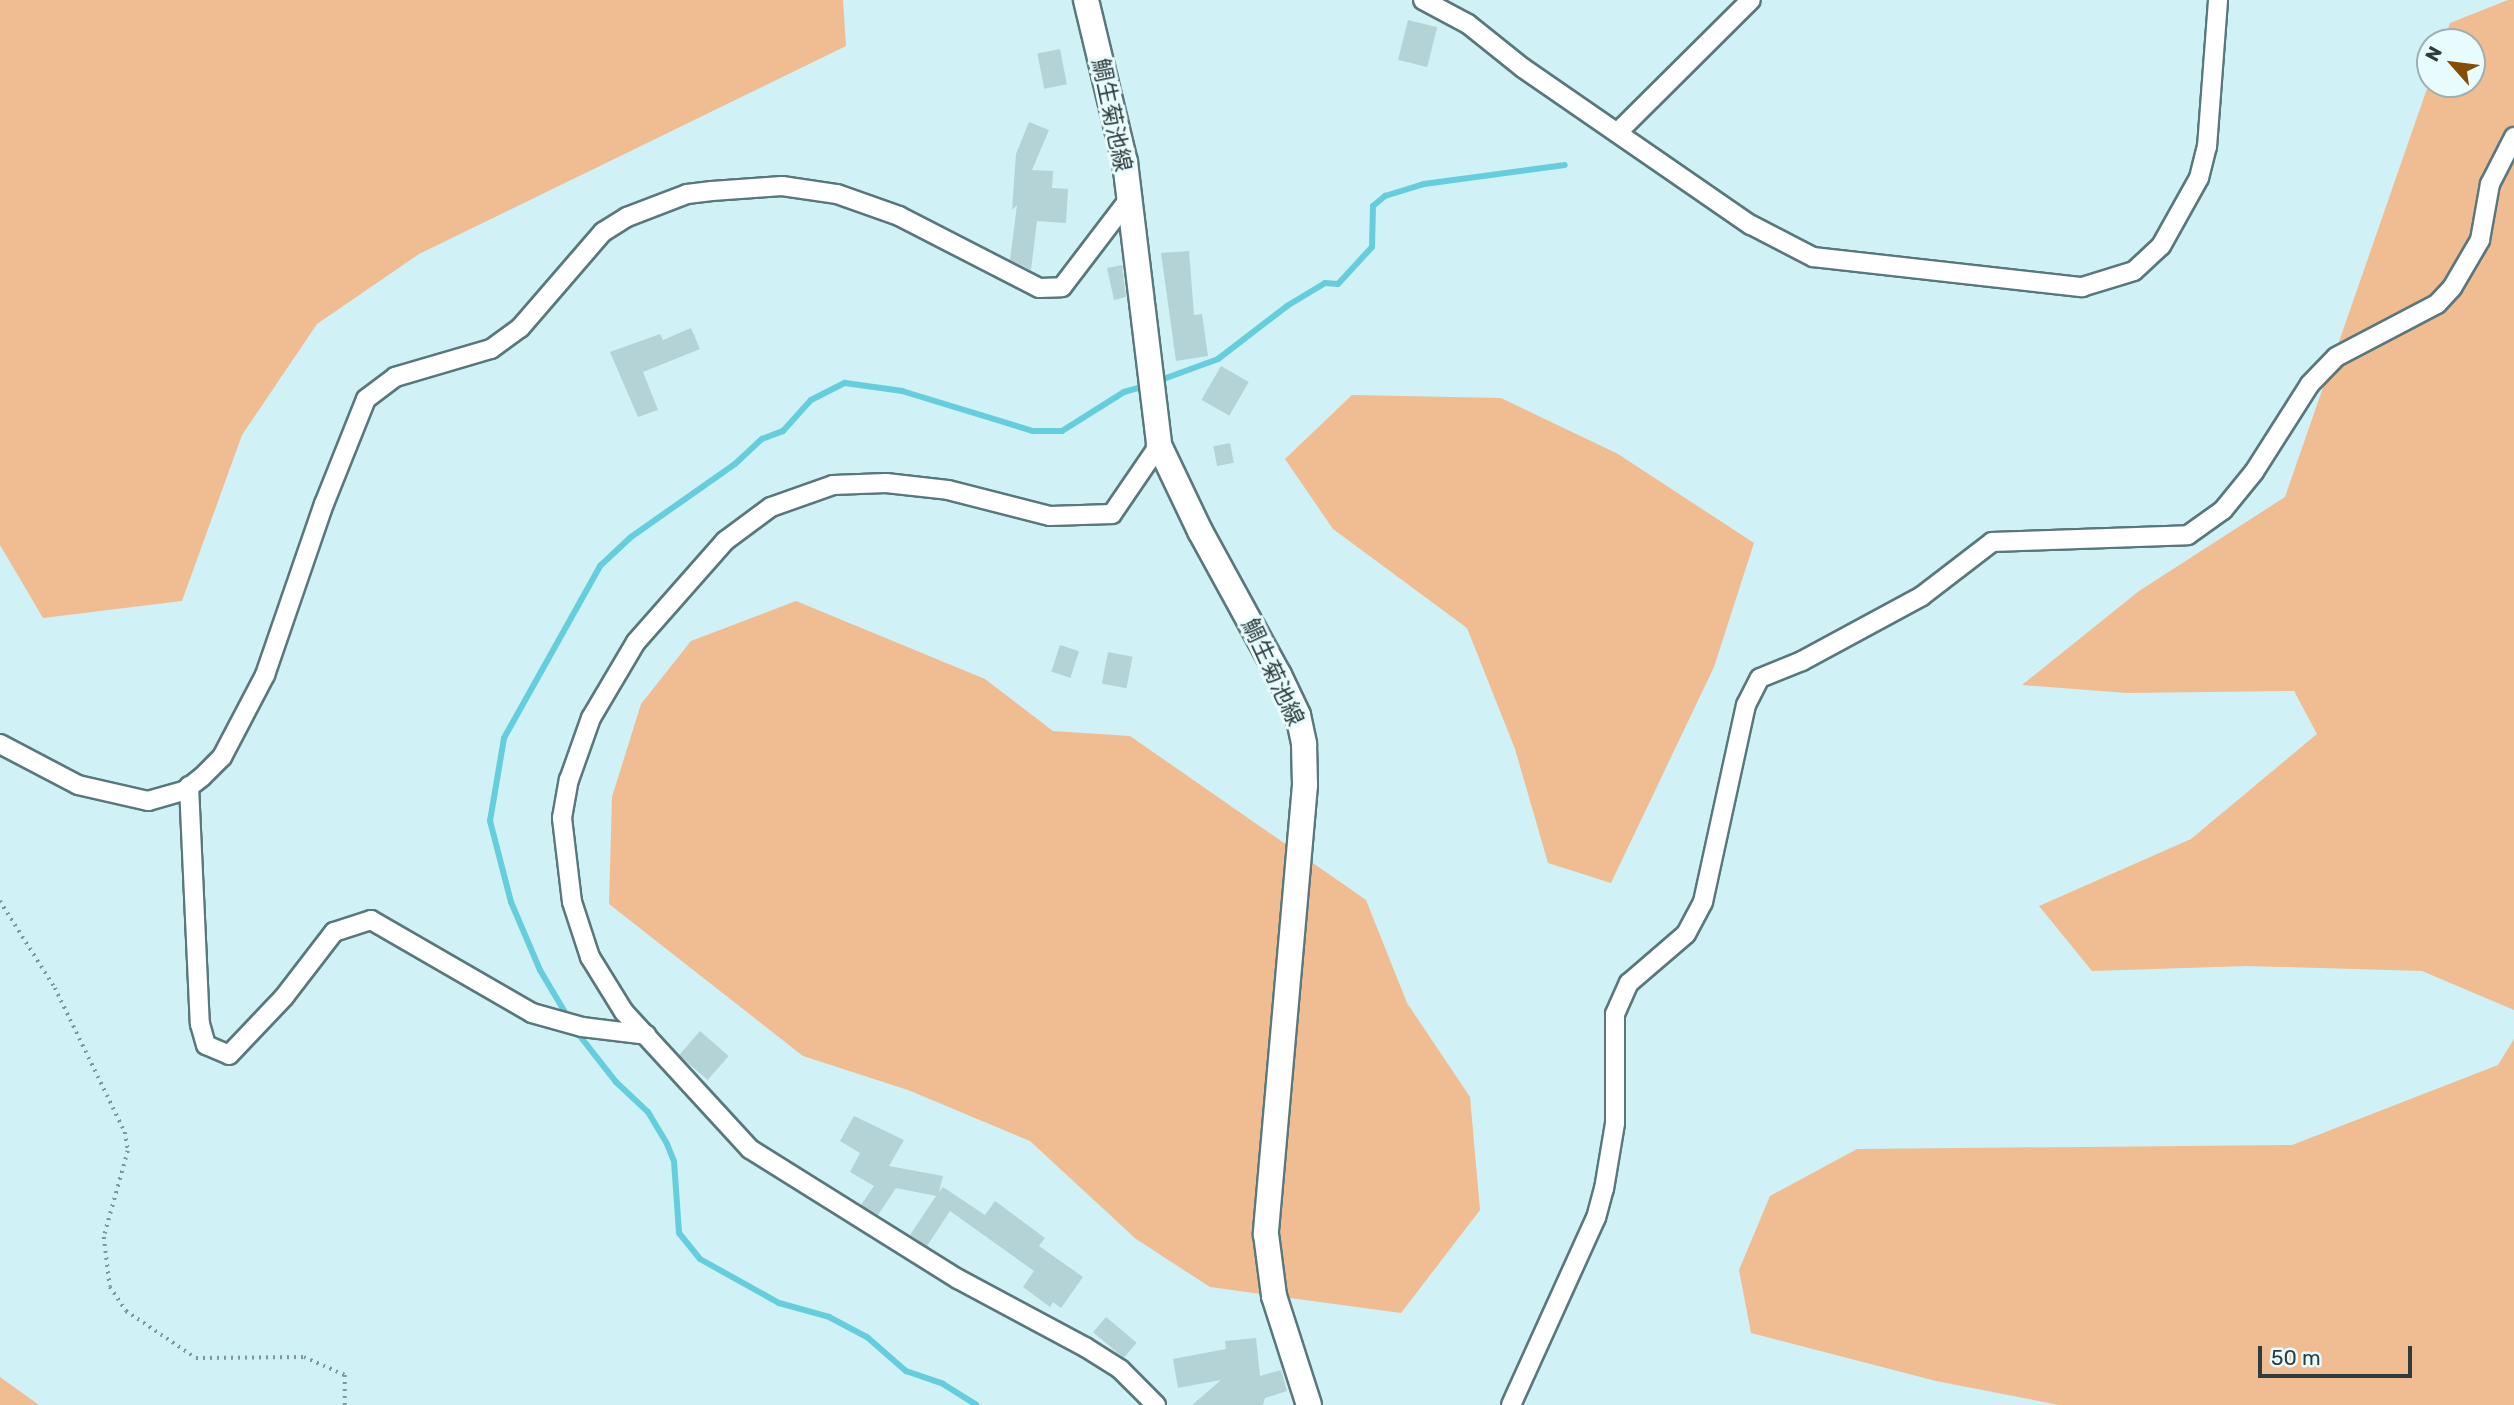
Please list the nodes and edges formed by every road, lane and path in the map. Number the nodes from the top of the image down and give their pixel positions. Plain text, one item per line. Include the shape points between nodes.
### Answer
1 (1086, 0) edge
2 (1423, 0) edge
3 (1751, 0) edge
4 (2218, 0) edge
5 (1618, 132) junction
6 (2514, 137) edge
7 (1129, 199) junction
8 (1160, 445) junction
9 (0, 744) edge
10 (189, 786) junction
11 (0, 901) edge
12 (647, 1035) junction
13 (345, 1405) edge
14 (1156, 1405) edge
15 (1309, 1405) edge
16 (1511, 1405) edge

1 - 7 main road, 鯛生菊池線 via 1125,162
2 - 5 street via 1468,24 1523,68
3 - 5 street
4 - 5 street via 2207,147 2199,178 2161,246 2134,271 2106,283 2082,287 1813,257 1751,225
6 - 16 street via 2490,184 2480,240 2452,288 2437,304 2336,357 2309,384 2254,472 2223,510 2188,535 1992,542 1922,596 1802,661 1760,678 1746,705 1703,902 1686,934 1629,983 1615,1014 1615,1123 1604,1189 1596,1217
7 - 8 main road, 鯛生菊池線
7 - 10 street via 1062,287 1040,288 899,216 837,194 782,186 712,191 687,194 627,217 603,232 520,328 491,349 395,377 366,399 265,676 222,757
8 - 12 street via 1112,514 1050,516 948,490 886,483 833,485 771,507 724,541 636,642 591,718 569,780 562,818 572,902 590,957 624,1012
8 - 15 main road, 鯛生菊池線 via 1200,531 1279,675 1298,715 1304,744 1305,785 1266,1234 1274,1296
9 - 10 street via 78,785 148,801
10 - 12 street via 200,1024 206,1045 229,1055 284,997 301,969 334,932 371,920 532,1013 582,1027
11 - 13 path via 55,988 125,1132 128,1151 104,1237 110,1287 125,1311 196,1358 304,1357 345,1376
12 - 14 street via 750,1149 958,1279 1097,1354 1120,1369

